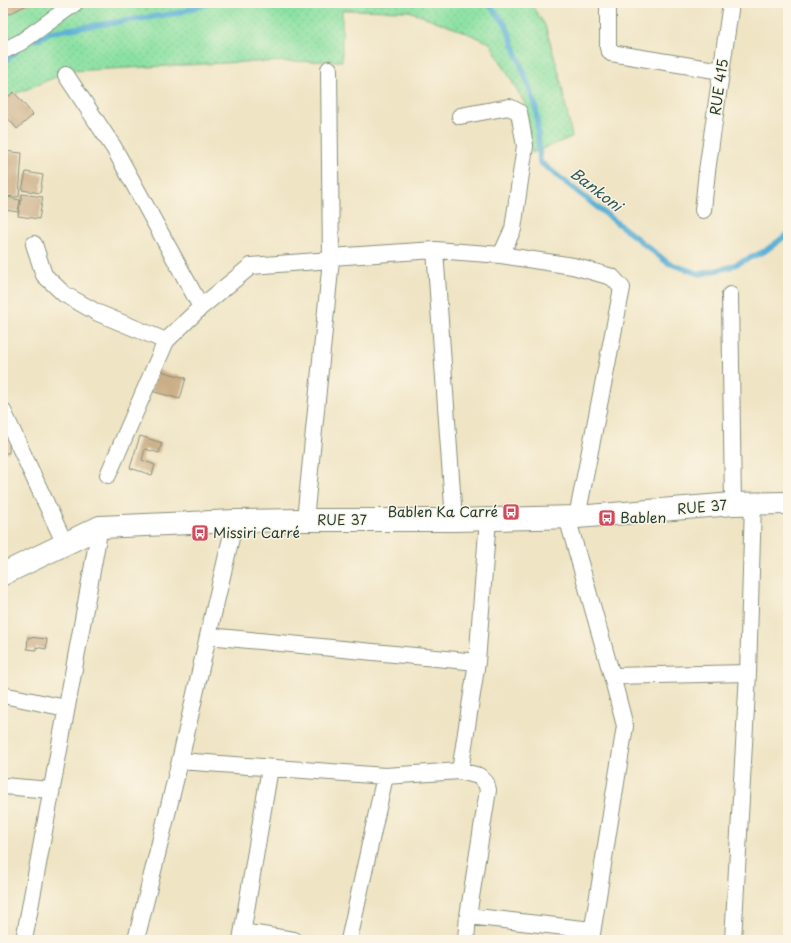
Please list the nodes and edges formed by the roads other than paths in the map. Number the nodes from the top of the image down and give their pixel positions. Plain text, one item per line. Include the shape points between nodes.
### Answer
1 (75, 3) edge
2 (608, 3) edge
3 (731, 3) edge
4 (3, 51) edge
5 (329, 69) dead end
6 (722, 71) junction
7 (66, 75) dead end
8 (460, 116) dead end
9 (704, 210) dead end
10 (34, 244) dead end
11 (435, 250) junction
12 (501, 255) junction
13 (331, 258) junction
14 (730, 295) dead end
15 (201, 307) junction
16 (166, 342) junction
17 (3, 411) edge
18 (108, 475) dead end
19 (788, 503) edge
20 (743, 504) junction
21 (572, 517) junction
22 (488, 519) junction
23 (305, 520) junction
24 (454, 520) junction
25 (235, 521) junction
26 (100, 527) junction
27 (65, 544) junction
28 (3, 574) edge
29 (208, 636) junction
30 (477, 662) junction
31 (748, 673) junction
32 (612, 676) junction
33 (3, 695) edge
34 (66, 708) junction
35 (180, 761) junction
36 (270, 768) junction
37 (460, 771) junction
38 (384, 776) junction
39 (3, 786) edge
40 (51, 790) junction
41 (468, 916) junction
42 (592, 935) edge
43 (242, 936) edge
44 (24, 940) edge
45 (136, 940) edge
46 (294, 940) edge
47 (349, 940) edge
48 (466, 940) edge
49 (733, 940) edge

1 - 4 street via 21,42
2 - 6 street via 608,48 611,53
3 - 6 street, RUE 415
5 - 13 street
6 - 9 street, RUE 415 via 707,171
7 - 15 street via 114,148
8 - 12 street via 509,107 519,112 525,146 513,229
10 - 16 street via 44,275 64,294 98,313
11 - 12 street
11 - 13 street
11 - 24 street
12 - 21 street via 573,266 612,277 622,288
13 - 15 street via 251,266
13 - 23 street
14 - 20 street
15 - 16 street
16 - 18 street
17 - 27 street
19 - 20 main road, RUE 37
20 - 21 main road, RUE 37
20 - 31 street
21 - 22 main road, RUE 37
21 - 32 street
22 - 24 main road, RUE 37
22 - 30 street
23 - 24 main road, RUE 37
23 - 25 main road, RUE 37
25 - 26 main road, RUE 37
25 - 29 street
26 - 27 main road, RUE 37
26 - 34 street
27 - 28 main road, RUE 37
29 - 30 street
29 - 35 street
30 - 37 street
31 - 32 street
31 - 49 street
32 - 42 street via 625,726
33 - 34 street
34 - 40 street
35 - 36 street
35 - 45 street
36 - 38 street
36 - 43 street
37 - 38 street
37 - 41 street via 479,776 486,782 488,790
38 - 47 street
39 - 40 street
40 - 44 street
41 - 42 street
41 - 48 street
43 - 46 street

